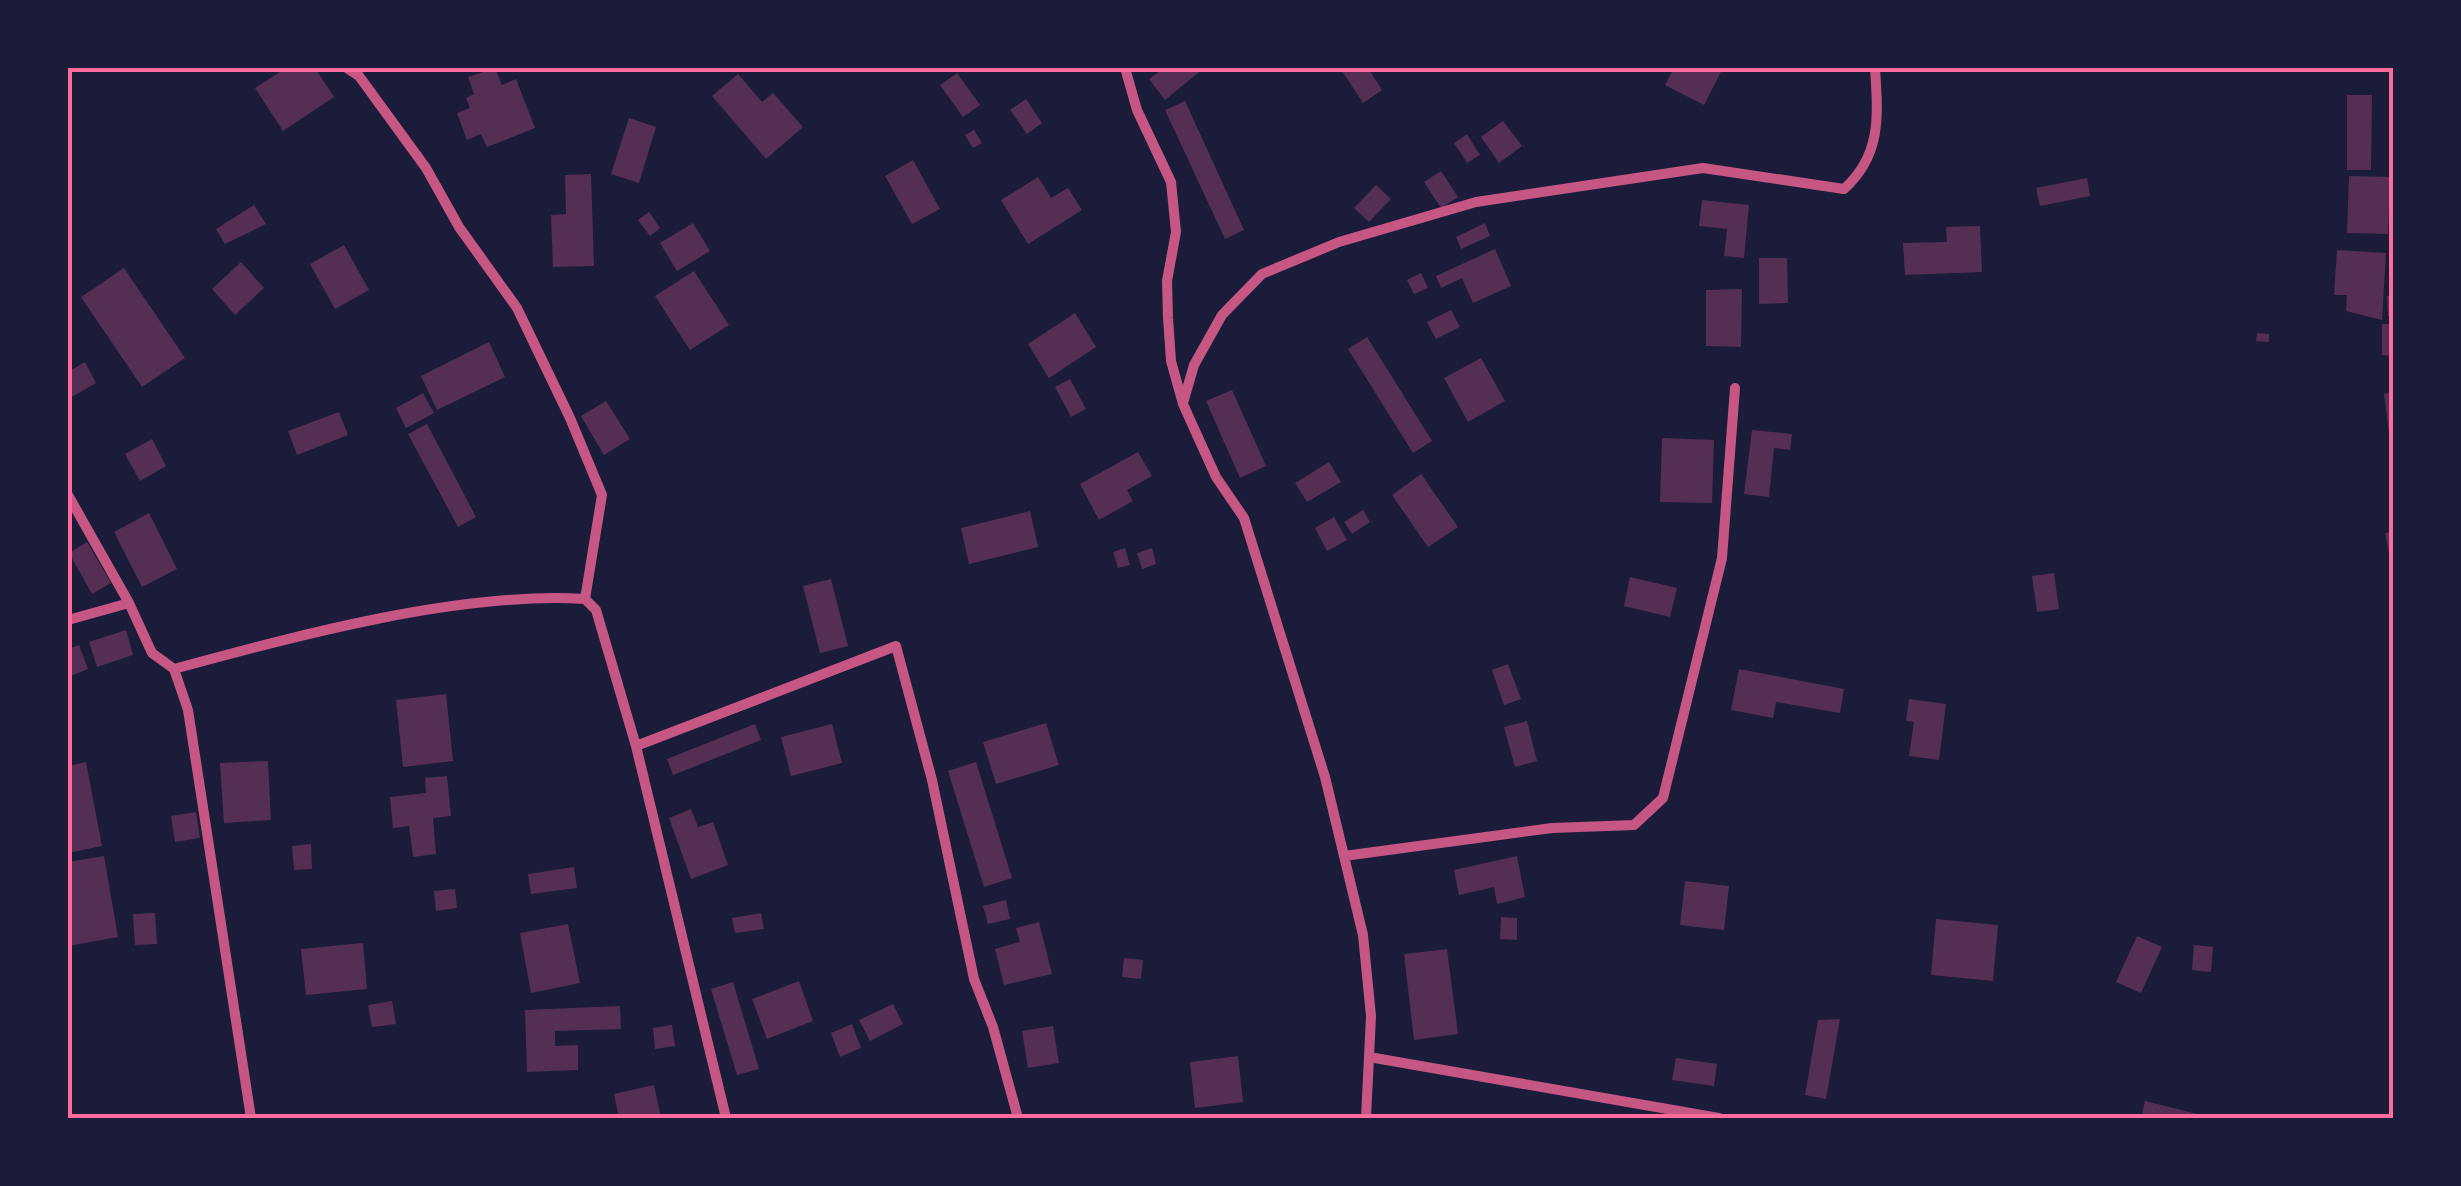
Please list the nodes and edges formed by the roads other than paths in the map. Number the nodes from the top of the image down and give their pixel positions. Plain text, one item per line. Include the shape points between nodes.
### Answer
1 (347, 68) edge
2 (1125, 68) edge
3 (1875, 68) edge
4 (1735, 388) dead end
5 (1183, 404) junction
6 (68, 494) edge
7 (585, 599) junction
8 (130, 603) junction
9 (68, 620) edge
10 (174, 669) junction
11 (636, 746) junction
12 (1344, 856) junction
13 (1369, 1056) junction
14 (251, 1118) edge
15 (726, 1118) edge
16 (1018, 1118) edge
17 (1366, 1118) edge
18 (1719, 1118) edge

1 - 7 street via 426,168 517,308 570,418 602,495
2 - 5 street via 1170,182 1176,232 1168,318
3 - 5 street via 1879,125 1866,170 1844,189 1703,168 1476,202 1339,242 1262,274 1222,315 1194,365
4 - 12 street via 1722,558 1662,798 1634,825 1552,828
5 - 12 street via 1244,518
6 - 8 street
7 - 10 street via 537,596 412,614
7 - 11 street via 596,610
8 - 9 street
8 - 10 street via 152,653
10 - 14 street via 202,791
11 - 15 street
11 - 16 street via 896,646 974,978
12 - 13 street via 1364,935
13 - 17 street
13 - 18 street

